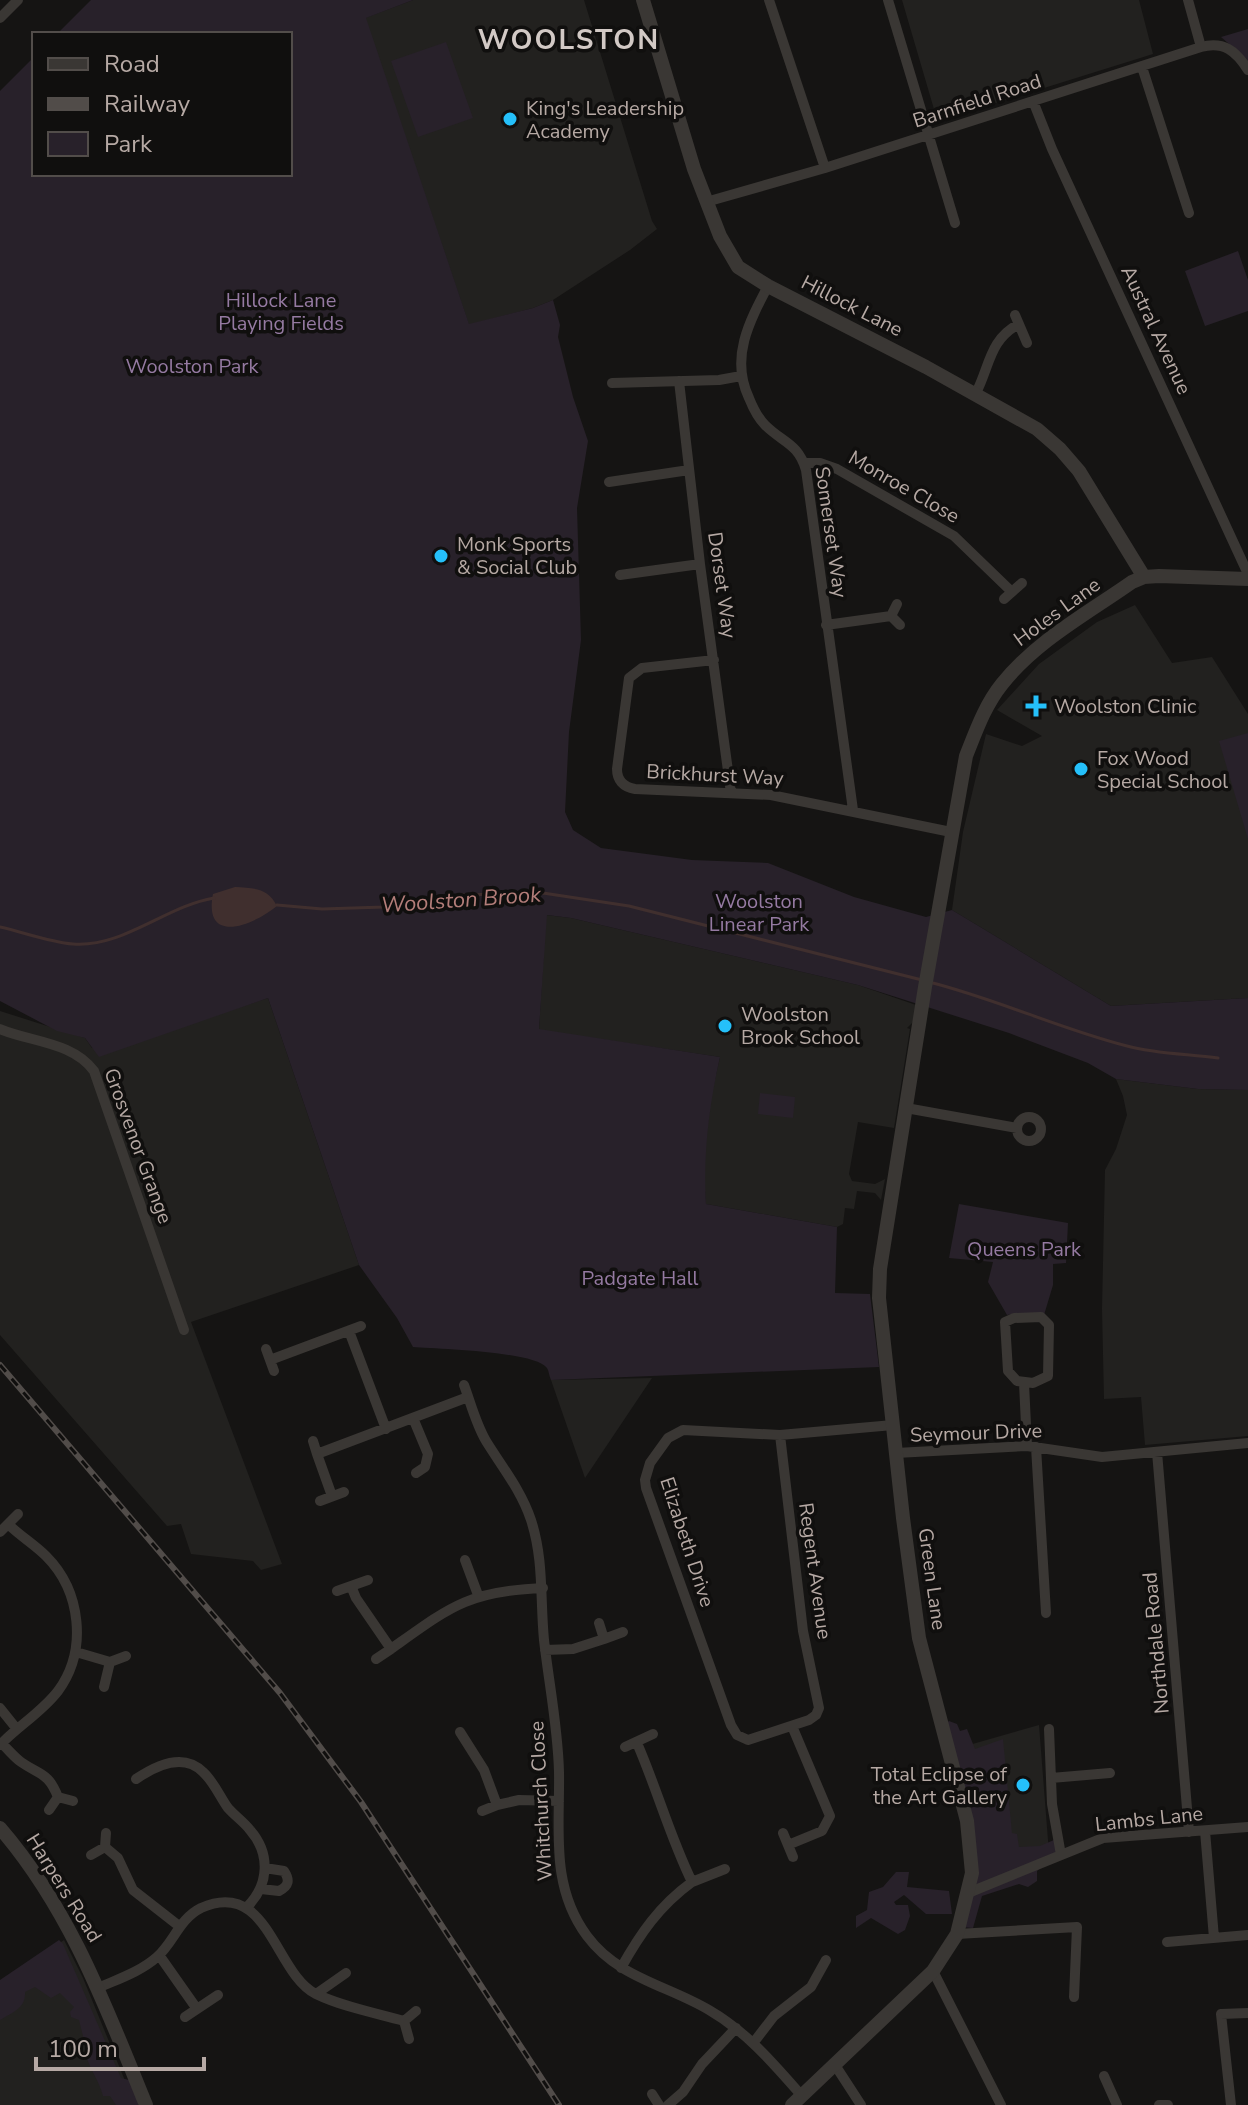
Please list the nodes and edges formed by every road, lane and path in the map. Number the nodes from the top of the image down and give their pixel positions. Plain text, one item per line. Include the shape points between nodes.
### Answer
1 (18, 0) edge
2 (643, 0) edge
3 (769, 0) edge
4 (888, 0) edge
5 (1188, 0) edge
6 (0, 18) edge
7 (1201, 47) junction
8 (1142, 67) junction
9 (1248, 70) edge
10 (1033, 101) junction
11 (929, 135) junction
12 (825, 168) junction
13 (706, 202) junction
14 (1189, 213) dead end
15 (955, 223) dead end
16 (768, 286) junction
17 (1027, 343) dead end
18 (741, 376) junction
19 (679, 381) junction
20 (612, 382) dead end
21 (976, 393) junction
22 (804, 463) junction
23 (689, 470) junction
24 (609, 482) dead end
25 (700, 564) junction
26 (620, 575) dead end
27 (1248, 576) edge
28 (1144, 577) junction
29 (1022, 583) dead end
30 (897, 604) dead end
31 (891, 616) junction
32 (826, 625) junction
33 (900, 625) dead end
34 (714, 660) junction
35 (731, 793) junction
36 (853, 810) junction
37 (951, 832) junction
38 (925, 987) joint
39 (0, 1029) edge
40 (906, 1108) junction
41 (1017, 1128) dead end
42 (361, 1326) dead end
43 (184, 1330) dead end
44 (349, 1331) junction
45 (270, 1360) dead end
46 (1024, 1383) junction
47 (464, 1385) dead end
48 (468, 1397) junction
49 (413, 1418) junction
50 (893, 1425) junction
51 (386, 1429) junction
52 (780, 1435) junction
53 (313, 1441) dead end
54 (1248, 1443) edge
55 (1031, 1446) junction
56 (1157, 1452) junction
57 (896, 1453) junction
58 (317, 1454) junction
59 (416, 1473) dead end
60 (344, 1492) dead end
61 (332, 1496) junction
62 (320, 1501) dead end
63 (18, 1514) dead end
64 (4, 1528) edge
65 (465, 1560) dead end
66 (368, 1580) dead end
67 (351, 1586) junction
68 (543, 1588) junction
69 (337, 1591) dead end
70 (478, 1595) junction
71 (1046, 1613) dead end
72 (599, 1623) dead end
73 (623, 1632) dead end
74 (604, 1639) junction
75 (391, 1649) junction
76 (545, 1650) junction
77 (76, 1652) junction
78 (126, 1656) dead end
79 (376, 1659) dead end
80 (110, 1662) junction
81 (104, 1687) dead end
82 (0, 1708) edge
83 (792, 1726) junction
84 (16, 1728) junction
85 (1049, 1729) dead end
86 (460, 1732) dead end
87 (653, 1734) dead end
88 (637, 1743) junction
89 (1, 1744) edge
90 (625, 1747) dead end
91 (1110, 1773) dead end
92 (1051, 1778) junction
93 (136, 1779) dead end
94 (58, 1797) junction
95 (73, 1801) dead end
96 (559, 1801) junction
97 (497, 1805) junction
98 (49, 1810) dead end
99 (482, 1811) dead end
100 (1248, 1827) edge
101 (0, 1828) edge
102 (1205, 1831) junction
103 (1189, 1832) junction
104 (106, 1833) dead end
105 (783, 1833) dead end
106 (788, 1845) junction
107 (105, 1847) junction
108 (91, 1855) dead end
109 (1061, 1855) junction
110 (793, 1857) dead end
111 (265, 1868) junction
112 (725, 1869) dead end
113 (692, 1882) junction
114 (261, 1889) junction
115 (968, 1893) junction
116 (247, 1907) junction
117 (179, 1926) junction
118 (957, 1934) junction
119 (1248, 1935) edge
120 (1214, 1938) junction
121 (1167, 1942) dead end
122 (159, 1955) junction
123 (826, 1960) dead end
124 (621, 1968) junction
125 (933, 1971) junction
126 (346, 1973) dead end
127 (98, 1988) junction
128 (316, 1994) junction
129 (218, 1995) dead end
130 (1074, 1997) dead end
131 (197, 2009) junction
132 (416, 2011) dead end
133 (1248, 2013) edge
134 (185, 2017) dead end
135 (404, 2021) junction
136 (736, 2028) junction
137 (409, 2039) dead end
138 (754, 2042) junction
139 (835, 2065) junction
140 (1104, 2076) dead end
141 (652, 2094) dead end
142 (797, 2100) edge
143 (146, 2105) edge
144 (659, 2105) edge
145 (668, 2105) edge
146 (861, 2105) edge
147 (1001, 2105) edge
148 (1117, 2105) edge
149 (1159, 2105) edge
150 (1168, 2105) edge
151 (1231, 2105) edge

1 - 6 street
2 - 13 street, Hillock Lane
3 - 12 street
4 - 11 street
5 - 7 street
7 - 8 street, Barnfield Road
7 - 9 street via 1227,47
8 - 10 street, Barnfield Road
8 - 14 street
10 - 11 street, Barnfield Road
10 - 27 street, Austral Avenue
11 - 12 street, Barnfield Road
11 - 15 street
12 - 13 street, Barnfield Road
13 - 16 street, Hillock Lane via 731,258
16 - 18 street via 749,324
16 - 21 street, Hillock Lane
17 - 21 street via 1017,320 996,343
18 - 19 street
18 - 22 street, Somerset Way via 762,423 795,447
19 - 20 street
19 - 23 street, Dorset Way
21 - 28 street, Hillock Lane via 1060,449
22 - 29 street, Monroe Close via 837,469 954,536 1008,596
22 - 32 street, Somerset Way
23 - 24 street
23 - 25 street, Dorset Way
25 - 26 street
25 - 34 street, Dorset Way
27 - 28 street
28 - 37 street, Holes Lane via 1038,648 1000,686 966,756
30 - 31 street
31 - 32 street
31 - 33 street
32 - 36 street, Somerset Way
34 - 35 street, Dorset Way
34 - 35 street, Brickhurst Way via 642,668 629,678 617,773 620,782 635,789
35 - 36 street, Brickhurst Way
36 - 37 street, Brickhurst Way
37 - 38 street, Holes Lane
38 - 40 street, Green Lane
39 - 43 street, Grosvenor Grange via 72,1052 94,1071
40 - 41 street
40 - 50 street, Green Lane via 880,1269
42 - 44 street
44 - 45 street
44 - 51 street
46 - 46 street via 1010,1375 1004,1326 1011,1318 1041,1317 1049,1325 1049,1372 1041,1381
46 - 55 street
47 - 48 street, Whitchurch Close
48 - 49 street
48 - 68 street, Whitchurch Close via 478,1426 527,1510
49 - 51 street
49 - 59 street via 428,1454 425,1467
50 - 52 street, Elizabeth Drive
50 - 57 street, Green Lane
51 - 58 street
52 - 83 street, Regent Avenue via 803,1631 819,1703 813,1718
52 - 83 street, Elizabeth Drive via 683,1430 668,1438 645,1480 731,1725 740,1738 752,1740
53 - 58 street
54 - 56 street, Seymour Drive
55 - 56 street, Seymour Drive via 1102,1457
55 - 57 street, Seymour Drive
55 - 71 street
56 - 103 street, Northdale Road
57 - 115 street, Green Lane via 919,1638 969,1829
58 - 61 street
60 - 61 street
61 - 62 street
63 - 64 street
64 - 77 street via 45,1556 64,1581 75,1608
65 - 70 street
66 - 67 street
67 - 69 street
67 - 75 street
68 - 70 street
68 - 76 street, Whitchurch Close
70 - 75 street
72 - 74 street
73 - 74 street
74 - 76 street via 573,1649
75 - 79 street
76 - 96 street, Whitchurch Close via 558,1745
77 - 80 street
77 - 84 street via 58,1690
78 - 80 street
80 - 81 street
82 - 84 street
83 - 106 street via 830,1816 822,1831
84 - 89 street
85 - 92 street
86 - 97 street via 484,1770
87 - 88 street
88 - 90 street
88 - 113 street
89 - 94 street via 43,1772
91 - 92 street
92 - 109 street
93 - 111 street via 177,1761 204,1772 260,1842
94 - 95 street
94 - 98 street
96 - 97 street
96 - 124 street, Whitchurch Close via 558,1858 566,1898 586,1934
97 - 99 street
100 - 102 street, Lambs Lane
101 - 127 street, Harpers Road via 64,1918
102 - 103 street, Lambs Lane
102 - 120 street
103 - 109 street, Lambs Lane via 1103,1838
104 - 107 street
105 - 106 street
106 - 110 street
107 - 108 street
107 - 117 street via 118,1858 133,1890
109 - 115 street, Lambs Lane
111 - 114 street
111 - 114 street via 284,1871 289,1880 279,1891
112 - 113 street
113 - 124 street via 655,1914
114 - 116 street
115 - 118 street, Green Lane
116 - 117 street via 205,1907
116 - 128 street
117 - 122 street
118 - 125 street, Green Lane
118 - 130 street via 1077,1927
119 - 120 street
120 - 121 street
122 - 127 street
122 - 131 street
123 - 138 street via 813,1971 805,1993 774,2016
124 - 136 street, Whitchurch Close
125 - 139 street, Green Lane
125 - 147 street
126 - 128 street
127 - 143 street, Harpers Road
128 - 135 street
129 - 131 street
131 - 134 street
132 - 135 street
133 - 151 street via 1221,2014
135 - 137 street
136 - 138 street, Whitchurch Close
136 - 145 street
138 - 142 street, Whitchurch Close
139 - 142 street, Green Lane
139 - 146 street
140 - 148 street
141 - 144 street
149 - 150 street

